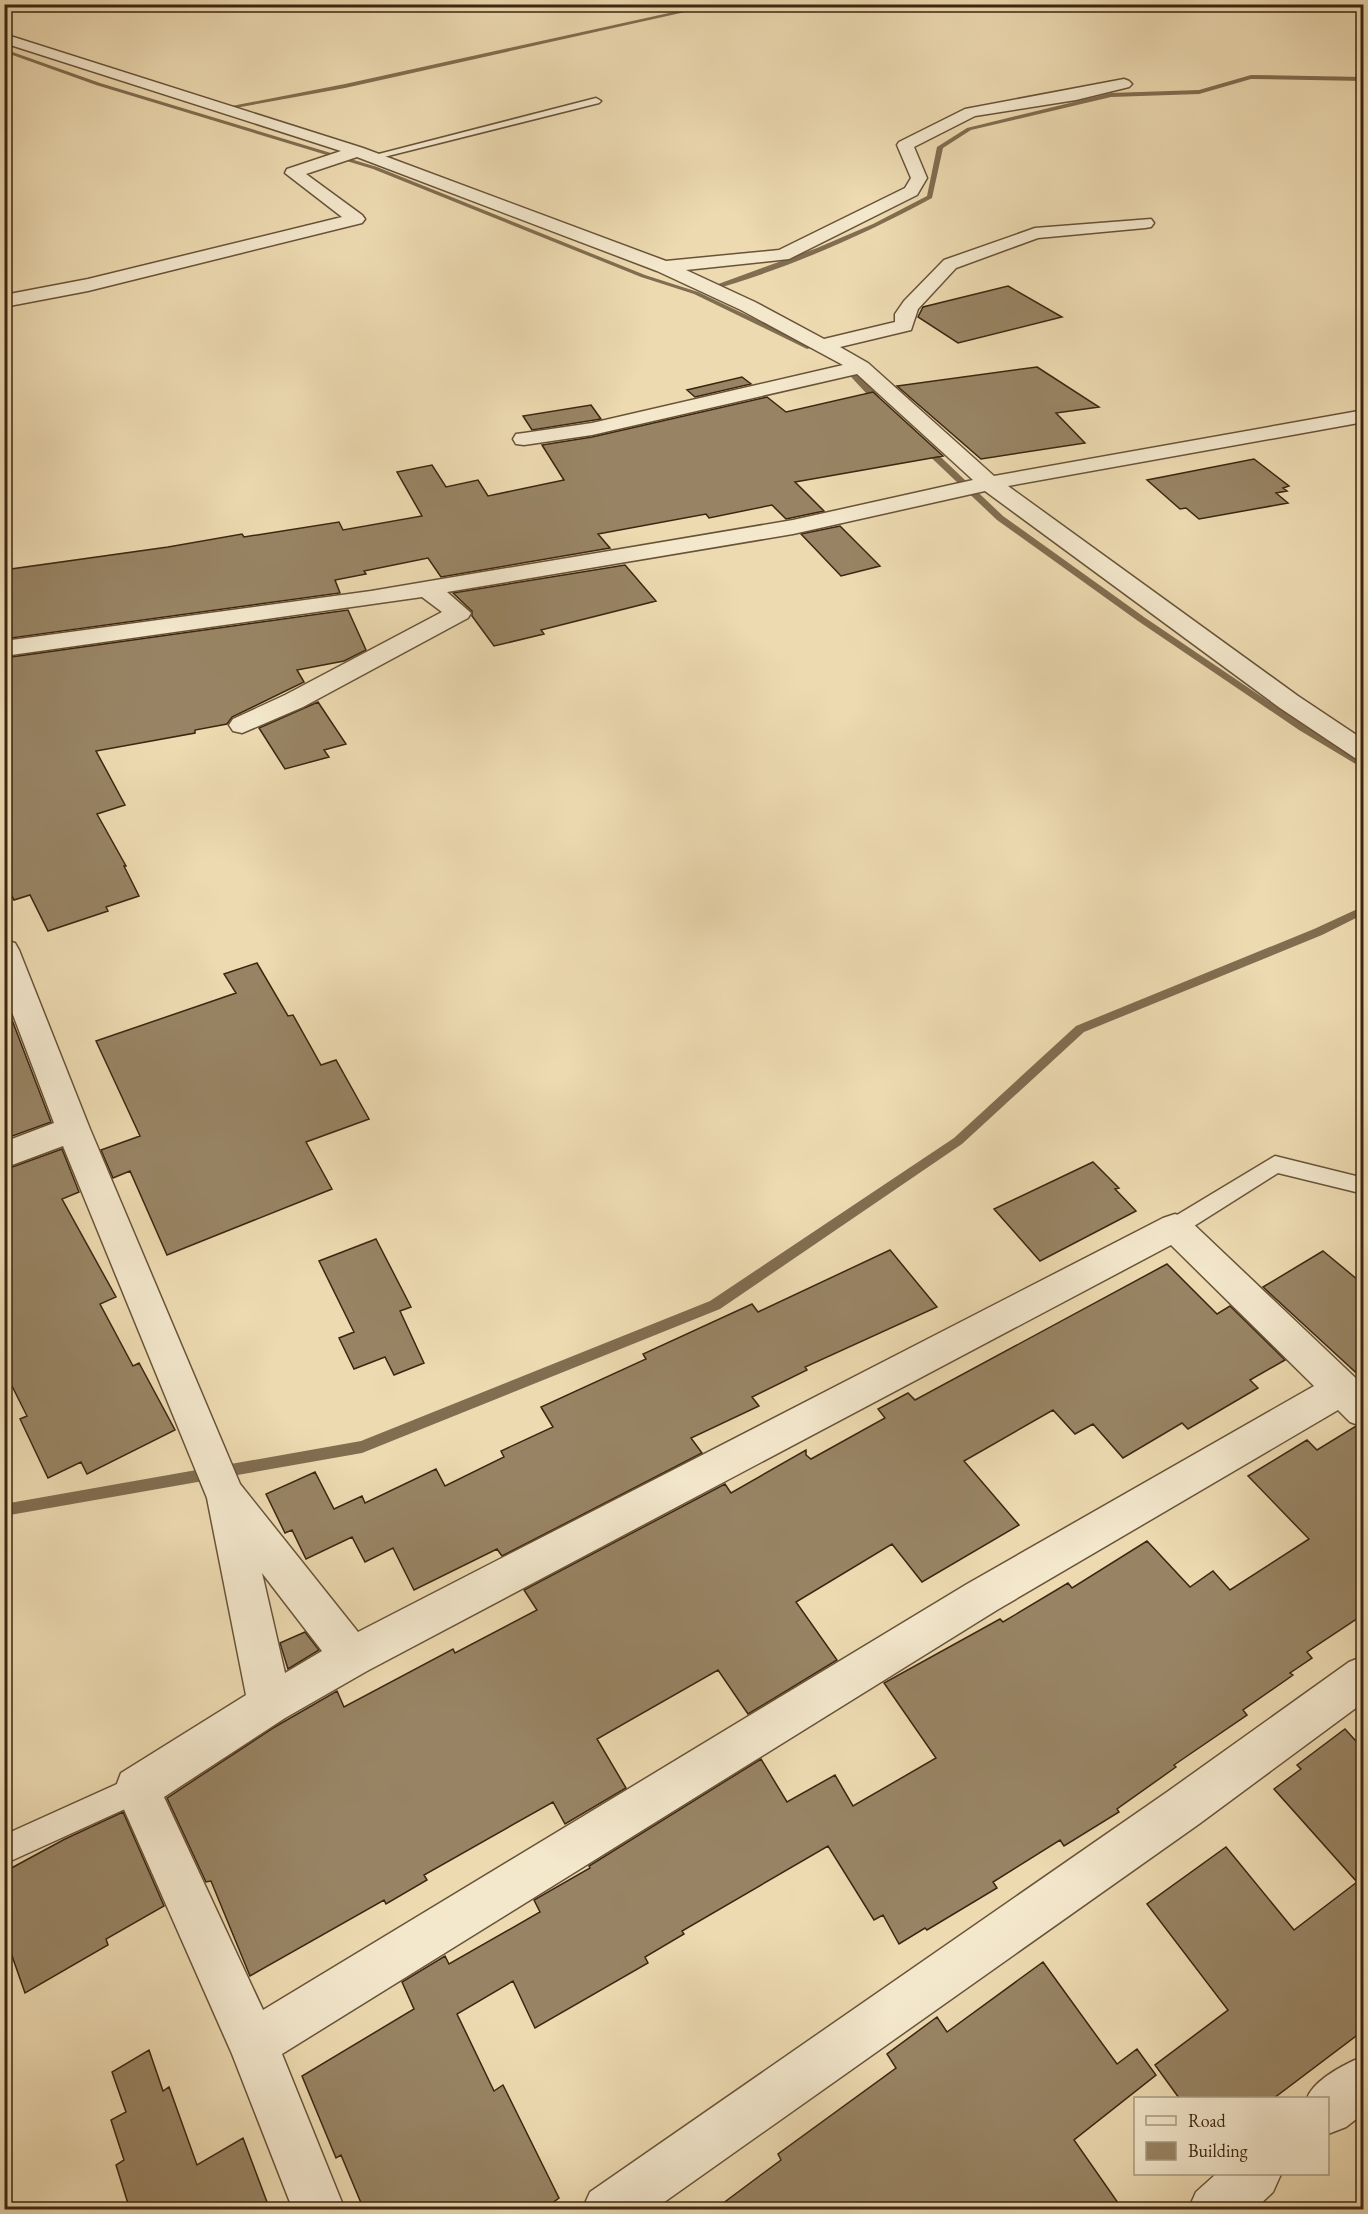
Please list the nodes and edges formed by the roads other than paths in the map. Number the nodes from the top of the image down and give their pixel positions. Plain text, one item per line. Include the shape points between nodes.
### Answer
1 (4, 38) edge
2 (30, 46) junction
3 (4, 55) edge
4 (1124, 84) dead end
5 (596, 101) dead end
6 (365, 154) junction
7 (1145, 223) dead end
8 (664, 267) junction
9 (4, 301) edge
10 (821, 346) junction
11 (861, 367) junction
12 (1364, 416) edge
13 (525, 439) dead end
14 (989, 483) junction
15 (426, 588) junction
16 (4, 649) edge
17 (242, 725) dead end
18 (1364, 752) edge
19 (4, 950) edge
20 (73, 1129) junction
21 (4, 1156) edge
22 (1364, 1186) edge
23 (1175, 1227) junction
24 (1352, 1400) edge
25 (225, 1494) junction
26 (352, 1657) junction
27 (1364, 1676) edge
28 (270, 1704) junction
29 (137, 1789) junction
30 (4, 1850) edge
31 (253, 2044) junction
32 (1364, 2081) edge
33 (1329, 2108) edge
34 (1254, 2175) edge
35 (319, 2210) edge
36 (608, 2210) edge
37 (1214, 2210) edge

1 - 2 street
2 - 3 street
2 - 6 street
4 - 8 street via 971,111 905,145 919,178 911,191 783,255
5 - 6 lane
6 - 8 street
6 - 9 street via 293,173 356,219 88,285
7 - 10 street via 1035,233 950,264 911,304 904,314 904,326
8 - 10 street
10 - 11 street
11 - 13 street via 592,429
11 - 14 street
12 - 14 street
14 - 15 street via 793,527
14 - 18 street via 1289,702
15 - 16 street
15 - 17 street via 459,613
19 - 20 street
20 - 21 street
20 - 25 street
22 - 23 lane via 1275,1164
23 - 24 street
23 - 26 street
24 - 31 street via 982,1597
25 - 26 street
25 - 28 street
26 - 28 street
27 - 36 street via 1183,1808
28 - 29 street
29 - 30 lane
29 - 31 street
31 - 35 street
32 - 33 street
34 - 37 street

